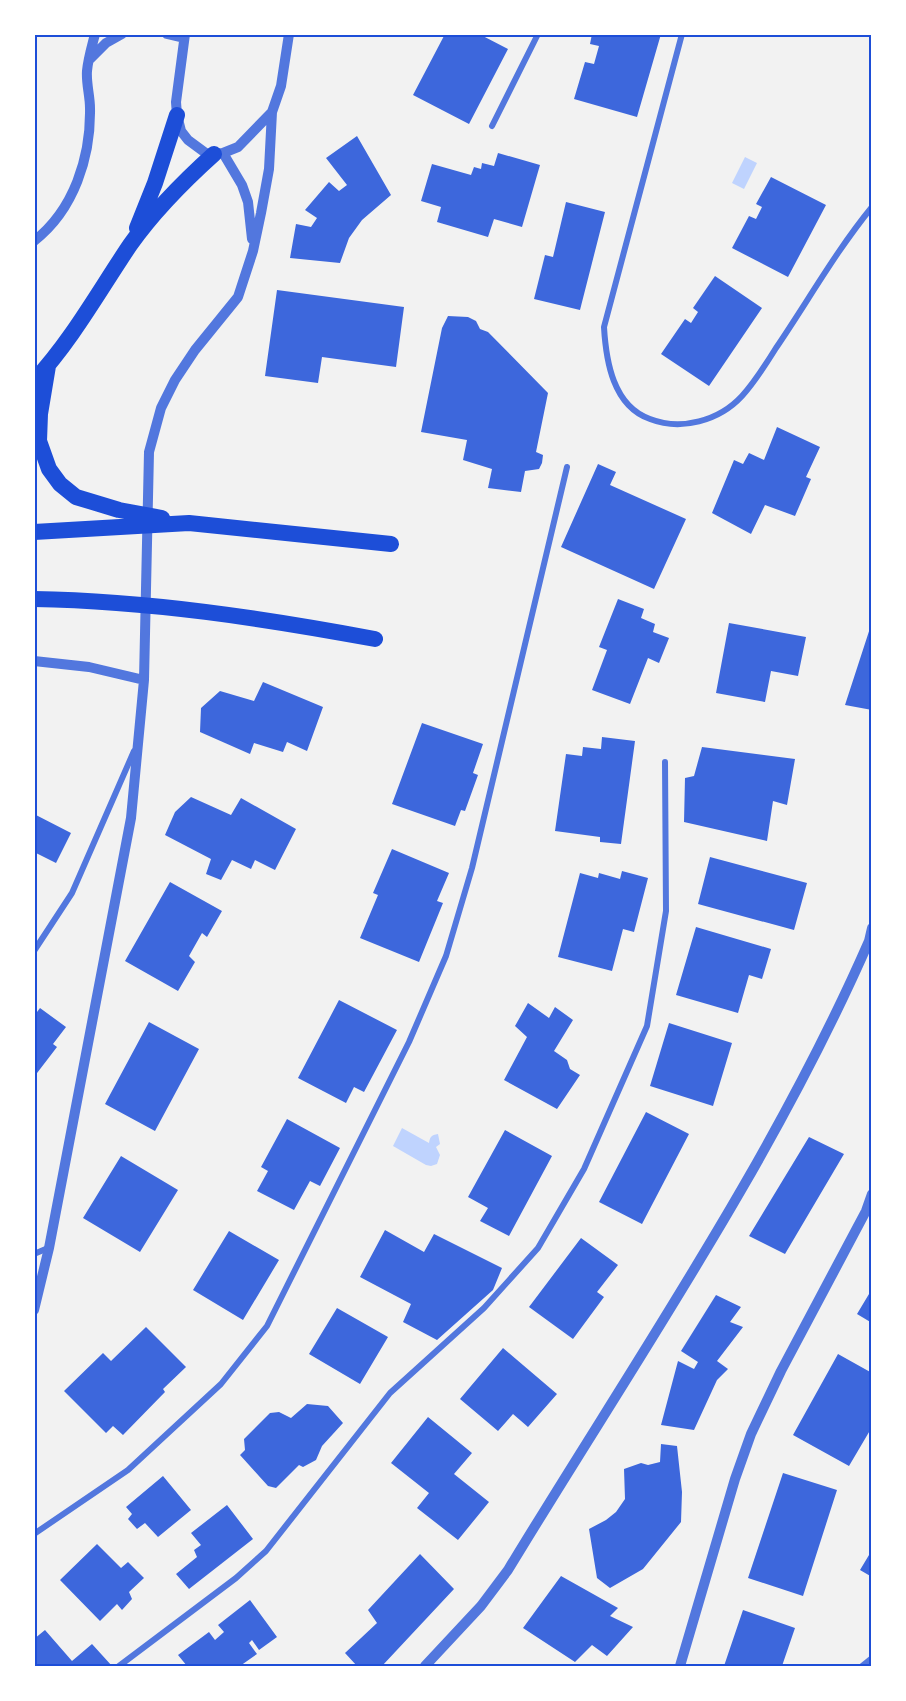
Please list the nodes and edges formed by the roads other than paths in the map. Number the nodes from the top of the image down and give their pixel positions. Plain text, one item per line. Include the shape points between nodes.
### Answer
1 (95, 34) edge
2 (122, 34) edge
3 (167, 34) edge
4 (538, 34) edge
5 (682, 34) edge
6 (289, 35) edge
7 (184, 36) edge
8 (89, 60) junction
9 (272, 112) junction
10 (177, 115) junction
11 (492, 126) dead end
12 (219, 153) junction
13 (872, 207) edge
14 (34, 241) edge
15 (132, 243) junction
16 (253, 251) junction
17 (48, 366) junction
18 (34, 381) edge
19 (567, 467) dead end
20 (189, 524) junction
21 (34, 532) edge
22 (391, 544) dead end
23 (34, 599) edge
24 (375, 639) dead end
25 (34, 661) edge
26 (144, 680) junction
27 (140, 739) junction
28 (665, 762) dead end
29 (872, 928) edge
30 (34, 951) edge
31 (872, 1194) edge
32 (49, 1248) junction
33 (34, 1254) edge
34 (34, 1310) edge
35 (34, 1534) edge
36 (872, 1658) edge
37 (119, 1666) edge
38 (425, 1666) edge
39 (680, 1666) edge
40 (862, 1666) edge

1 - 8 street
2 - 8 street
3 - 7 street
4 - 11 street
5 - 13 street via 604,327 606,357 615,382 624,401 639,415 679,425 700,422 742,397
6 - 9 street via 281,86
7 - 10 street
8 - 14 street via 89,135 78,184 53,222
9 - 12 street via 237,147
9 - 16 street via 269,169
10 - 12 street via 188,140 207,154
10 - 15 highway
12 - 15 highway via 181,184
12 - 16 street via 242,185 248,202
15 - 17 highway
16 - 26 street via 238,297 175,380 161,408 149,452
17 - 18 highway
17 - 20 highway via 39,441 49,469 60,484 76,497
19 - 35 street via 472,868 446,956 409,1042 267,1326 221,1384 128,1470
20 - 21 highway
20 - 22 highway
23 - 24 highway via 263,618
25 - 26 street via 89,667
26 - 27 street
27 - 30 street via 72,893
27 - 32 street via 130,818
28 - 37 street via 666,911 647,1026 584,1170 538,1248 484,1308 390,1392 266,1551
29 - 38 street via 838,1011 753,1172 508,1570 481,1606
31 - 39 street via 751,1434
32 - 33 street
32 - 34 street
36 - 40 street

